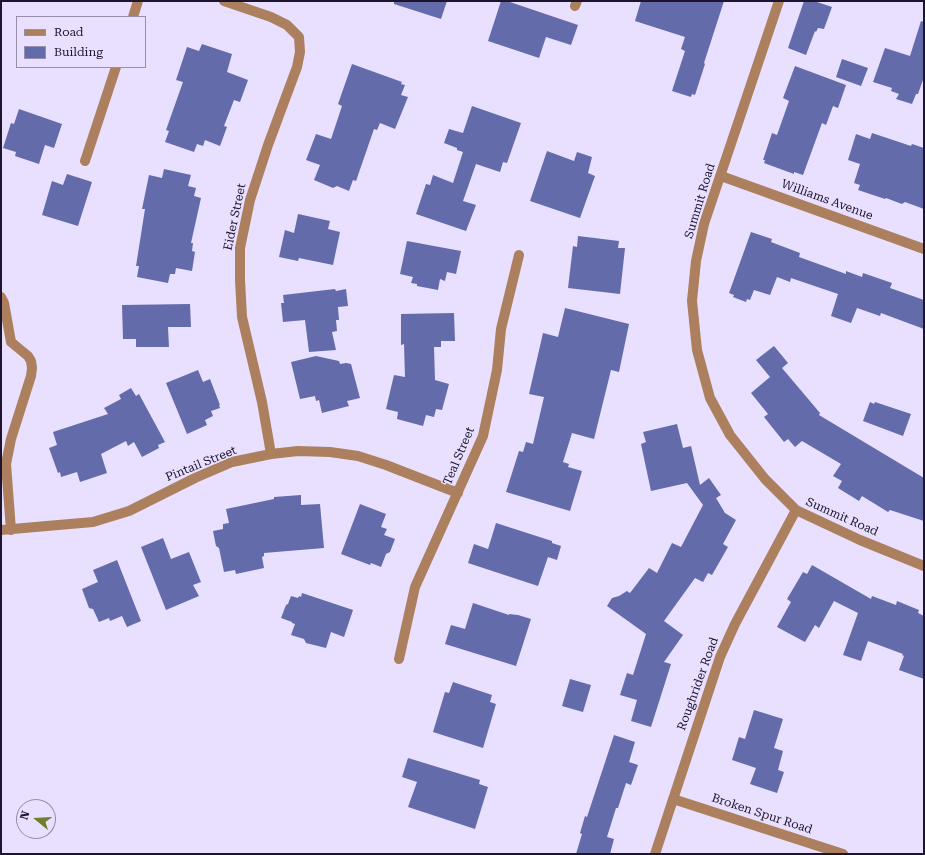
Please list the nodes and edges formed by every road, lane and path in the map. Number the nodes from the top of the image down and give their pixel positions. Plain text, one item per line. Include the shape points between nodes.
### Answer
1 (138, 1) edge
2 (224, 1) edge
3 (779, 1) edge
4 (133, 16) edge
5 (116, 68) edge
6 (85, 161) dead end
7 (721, 176) junction
8 (924, 249) edge
9 (519, 255) dead end
10 (1, 297) edge
11 (271, 454) junction
12 (458, 493) junction
13 (796, 510) junction
14 (6, 530) edge
15 (924, 566) edge
16 (399, 659) dead end
17 (673, 799) junction
18 (655, 854) edge
19 (843, 854) edge

1 - 4 street
2 - 11 street, Eider Street via 271,17 287,25 299,37 297,67 250,200 240,248 242,317
3 - 7 street, Summit Road
5 - 6 street
7 - 8 street, Williams Avenue
7 - 13 street, Summit Road via 704,224 696,261 692,301 698,350 710,398 730,435 765,479
9 - 12 street, Teal Street via 501,329 497,370 483,436
10 - 14 street via 11,342 28,356 32,368 6,464
11 - 12 street, Pintail Street via 298,451 358,456
11 - 14 street, Pintail Street via 232,462 129,511 93,522
12 - 16 street, Teal Street via 415,587
13 - 15 street, Summit Road
13 - 17 street, Roughrider Road via 720,657
17 - 18 street, Roughrider Road
17 - 19 street, Broken Spur Road

